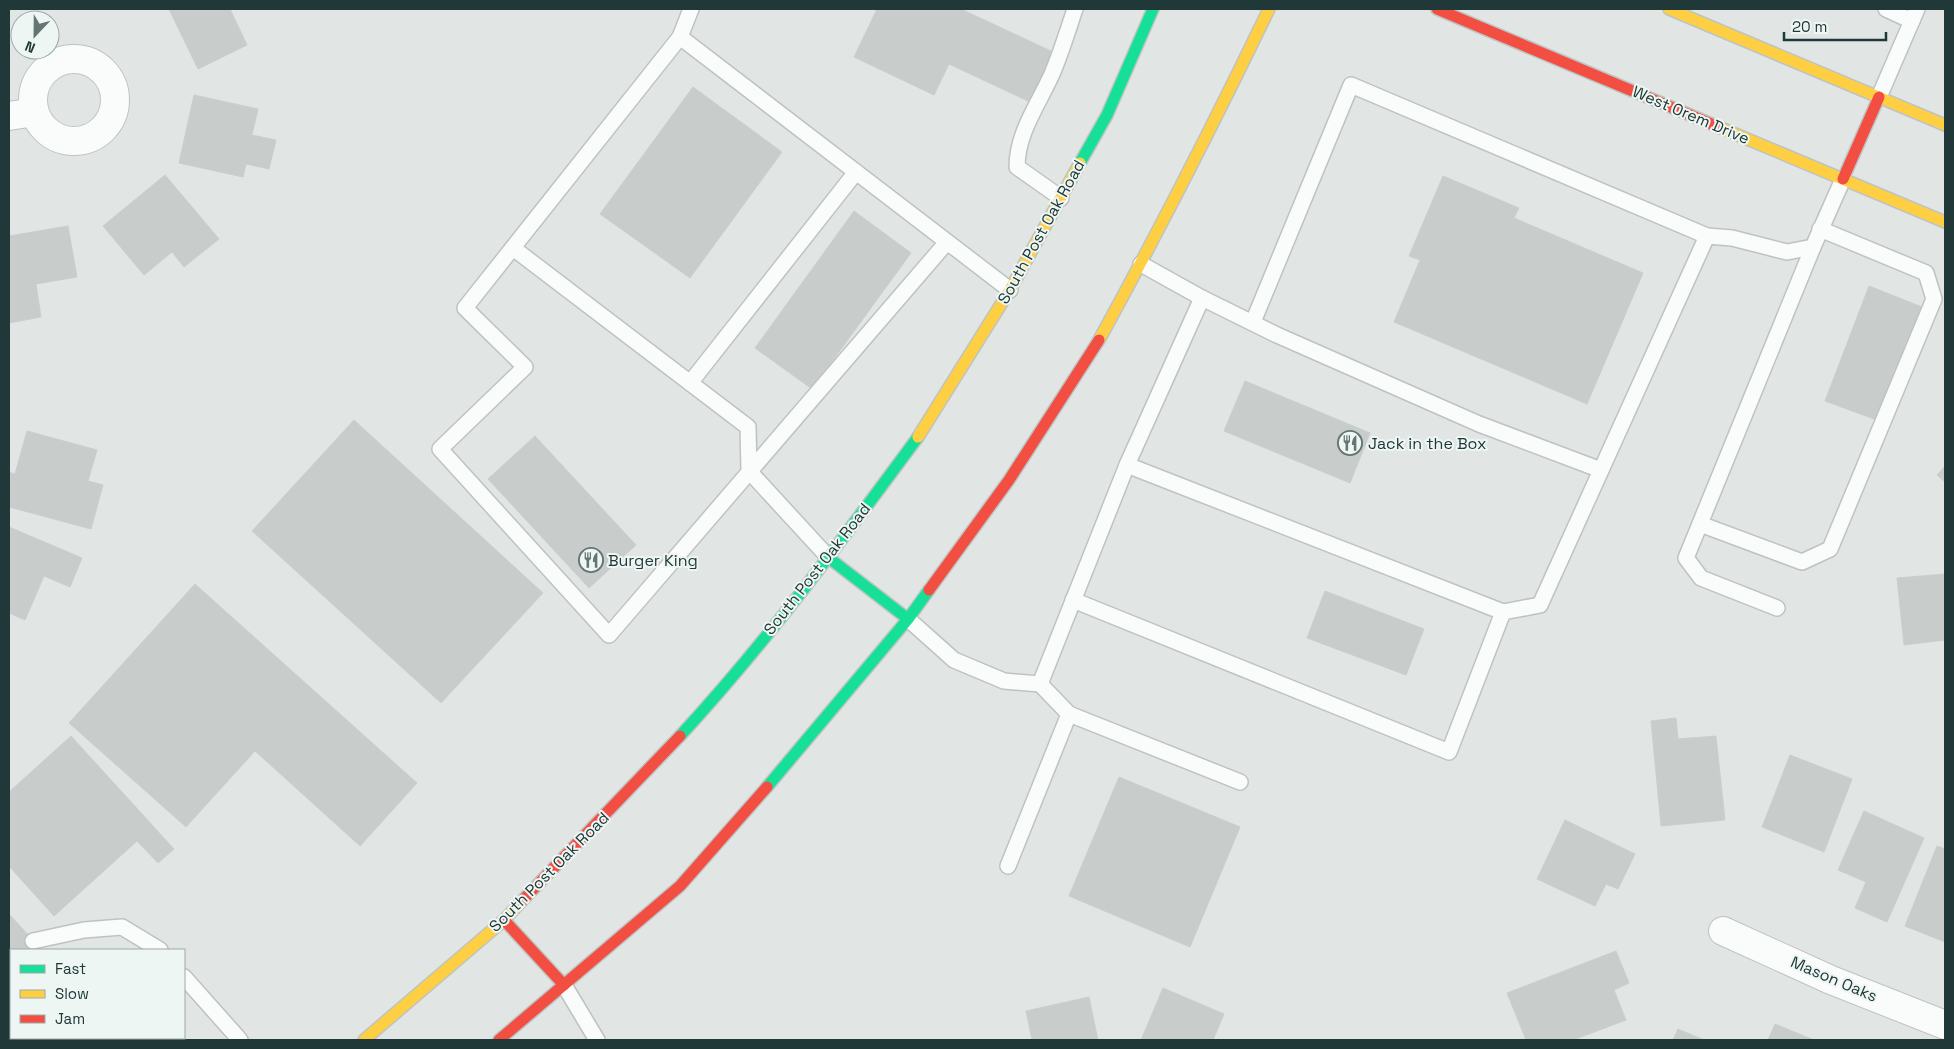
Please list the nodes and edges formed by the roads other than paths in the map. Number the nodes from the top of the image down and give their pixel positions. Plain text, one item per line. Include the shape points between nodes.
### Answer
1 (691, 9) edge
2 (1076, 9) edge
3 (1153, 9) edge
4 (1269, 9) edge
5 (1437, 9) edge
6 (1669, 9) edge
7 (1886, 9) edge
8 (1915, 15) edge
9 (680, 36) junction
10 (1879, 97) junction
11 (1945, 125) edge
12 (856, 172) junction
13 (1842, 179) junction
14 (1061, 198) junction
15 (1945, 222) edge
16 (1820, 229) junction
17 (1706, 236) junction
18 (947, 242) junction
19 (1813, 247) junction
20 (512, 248) junction
21 (1142, 264) junction
22 (1010, 290) junction
23 (1202, 298) junction
24 (1253, 322) junction
25 (690, 383) junction
26 (1127, 465) junction
27 (1601, 470) junction
28 (749, 472) junction
29 (1700, 524) junction
30 (829, 558) junction
31 (1073, 600) junction
32 (1778, 608) dead end
33 (1503, 612) junction
34 (908, 620) junction
35 (1040, 684) junction
36 (1069, 714) junction
37 (1240, 782) dead end
38 (1008, 866) dead end
39 (504, 920) junction
40 (1723, 931) dead end
41 (33, 941) dead end
42 (158, 949) edge
43 (185, 978) edge
44 (564, 985) junction
45 (1945, 1025) edge
46 (240, 1040) edge
47 (364, 1040) edge
48 (499, 1040) edge
49 (598, 1040) edge

1 - 9 lane
2 - 14 lane via 1052,73 1020,139 1017,157 1017,167
3 - 14 main road, South Post Oak Road via 1107,115
4 - 21 main road
5 - 13 main road, West Orem Drive
6 - 10 main road
7 - 8 lane
8 - 10 lane
9 - 12 lane
9 - 20 lane
10 - 11 main road
10 - 13 main road
12 - 18 lane
12 - 25 lane
13 - 15 main road, West Orem Drive
13 - 16 lane
14 - 22 main road, South Post Oak Road
16 - 19 lane
16 - 29 lane via 1926,273 1934,299 1830,549 1802,562
17 - 19 lane via 1732,238 1787,252
17 - 24 lane via 1351,84
17 - 27 lane
18 - 22 lane
18 - 28 lane
19 - 29 lane
20 - 25 lane
20 - 28 lane via 465,308 525,367 440,450 608,636
21 - 23 lane
21 - 34 main road via 1085,364 1010,480
22 - 30 main road, South Post Oak Road via 927,425
23 - 24 lane
23 - 26 lane
24 - 27 lane via 1478,424
25 - 28 lane via 748,427
26 - 31 lane
26 - 33 lane
27 - 33 lane via 1540,605
28 - 30 lane
29 - 32 lane via 1686,558 1701,578
30 - 34 main road
30 - 39 main road, South Post Oak Road via 706,708
31 - 33 lane via 1449,752
31 - 35 lane
34 - 35 lane via 954,660 1004,681
34 - 44 main road via 680,886
35 - 36 lane
36 - 37 lane
36 - 38 lane
39 - 44 main road
39 - 47 main road, South Post Oak Road
40 - 45 street, Mason Oaks via 1831,980
41 - 42 lane via 84,930 122,927
43 - 46 lane
44 - 48 main road
44 - 49 lane

